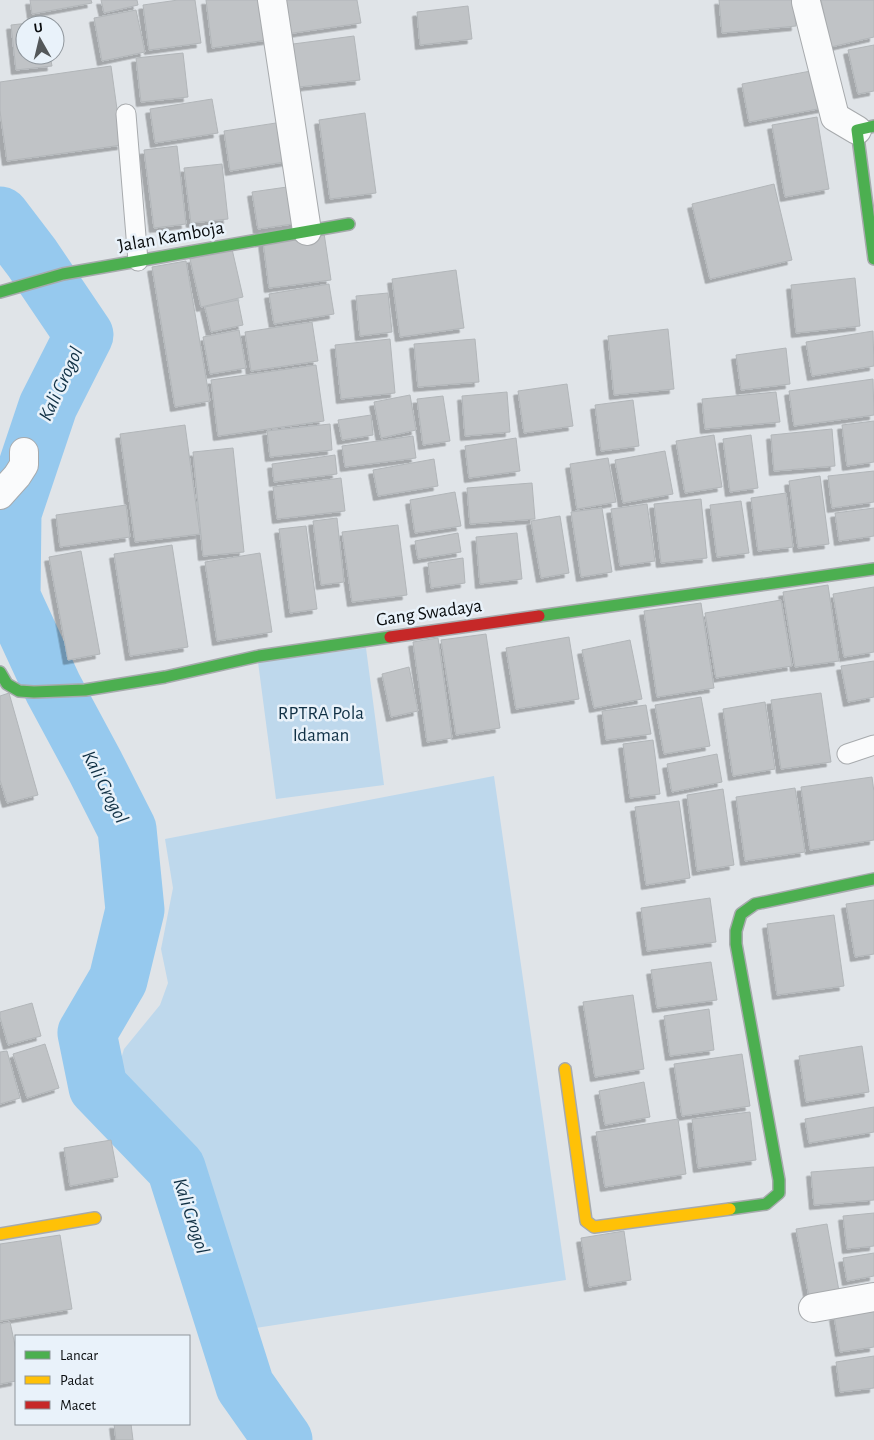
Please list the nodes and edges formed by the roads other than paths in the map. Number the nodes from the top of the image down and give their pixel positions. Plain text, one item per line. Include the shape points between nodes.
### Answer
1 (272, 0) edge
2 (806, 2) dead end
3 (126, 114) dead end
4 (865, 128) edge
5 (349, 224) dead end
6 (307, 231) junction
7 (874, 259) edge
8 (138, 261) junction
9 (9, 286) edge
10 (24, 452) dead end
11 (0, 495) edge
12 (874, 570) edge
13 (0, 672) edge
14 (874, 745) edge
15 (846, 754) dead end
16 (874, 879) edge
17 (565, 1069) dead end
18 (95, 1218) dead end
19 (0, 1234) edge
20 (874, 1297) edge
21 (814, 1308) dead end

1 - 6 street
2 - 4 street via 835,117
3 - 8 lane
4 - 7 street
5 - 6 street, Jalan Kamboja
6 - 8 street, Jalan Kamboja
8 - 9 street, Jalan Kamboja
10 - 11 street via 24,465
12 - 13 street, Gang Swadaya via 350,642 85,690 19,691 7,684
14 - 15 lane
16 - 17 street via 754,904 741,914 736,944 780,1180 779,1192 766,1204 594,1227 586,1221 584,1212
18 - 19 street
20 - 21 street

